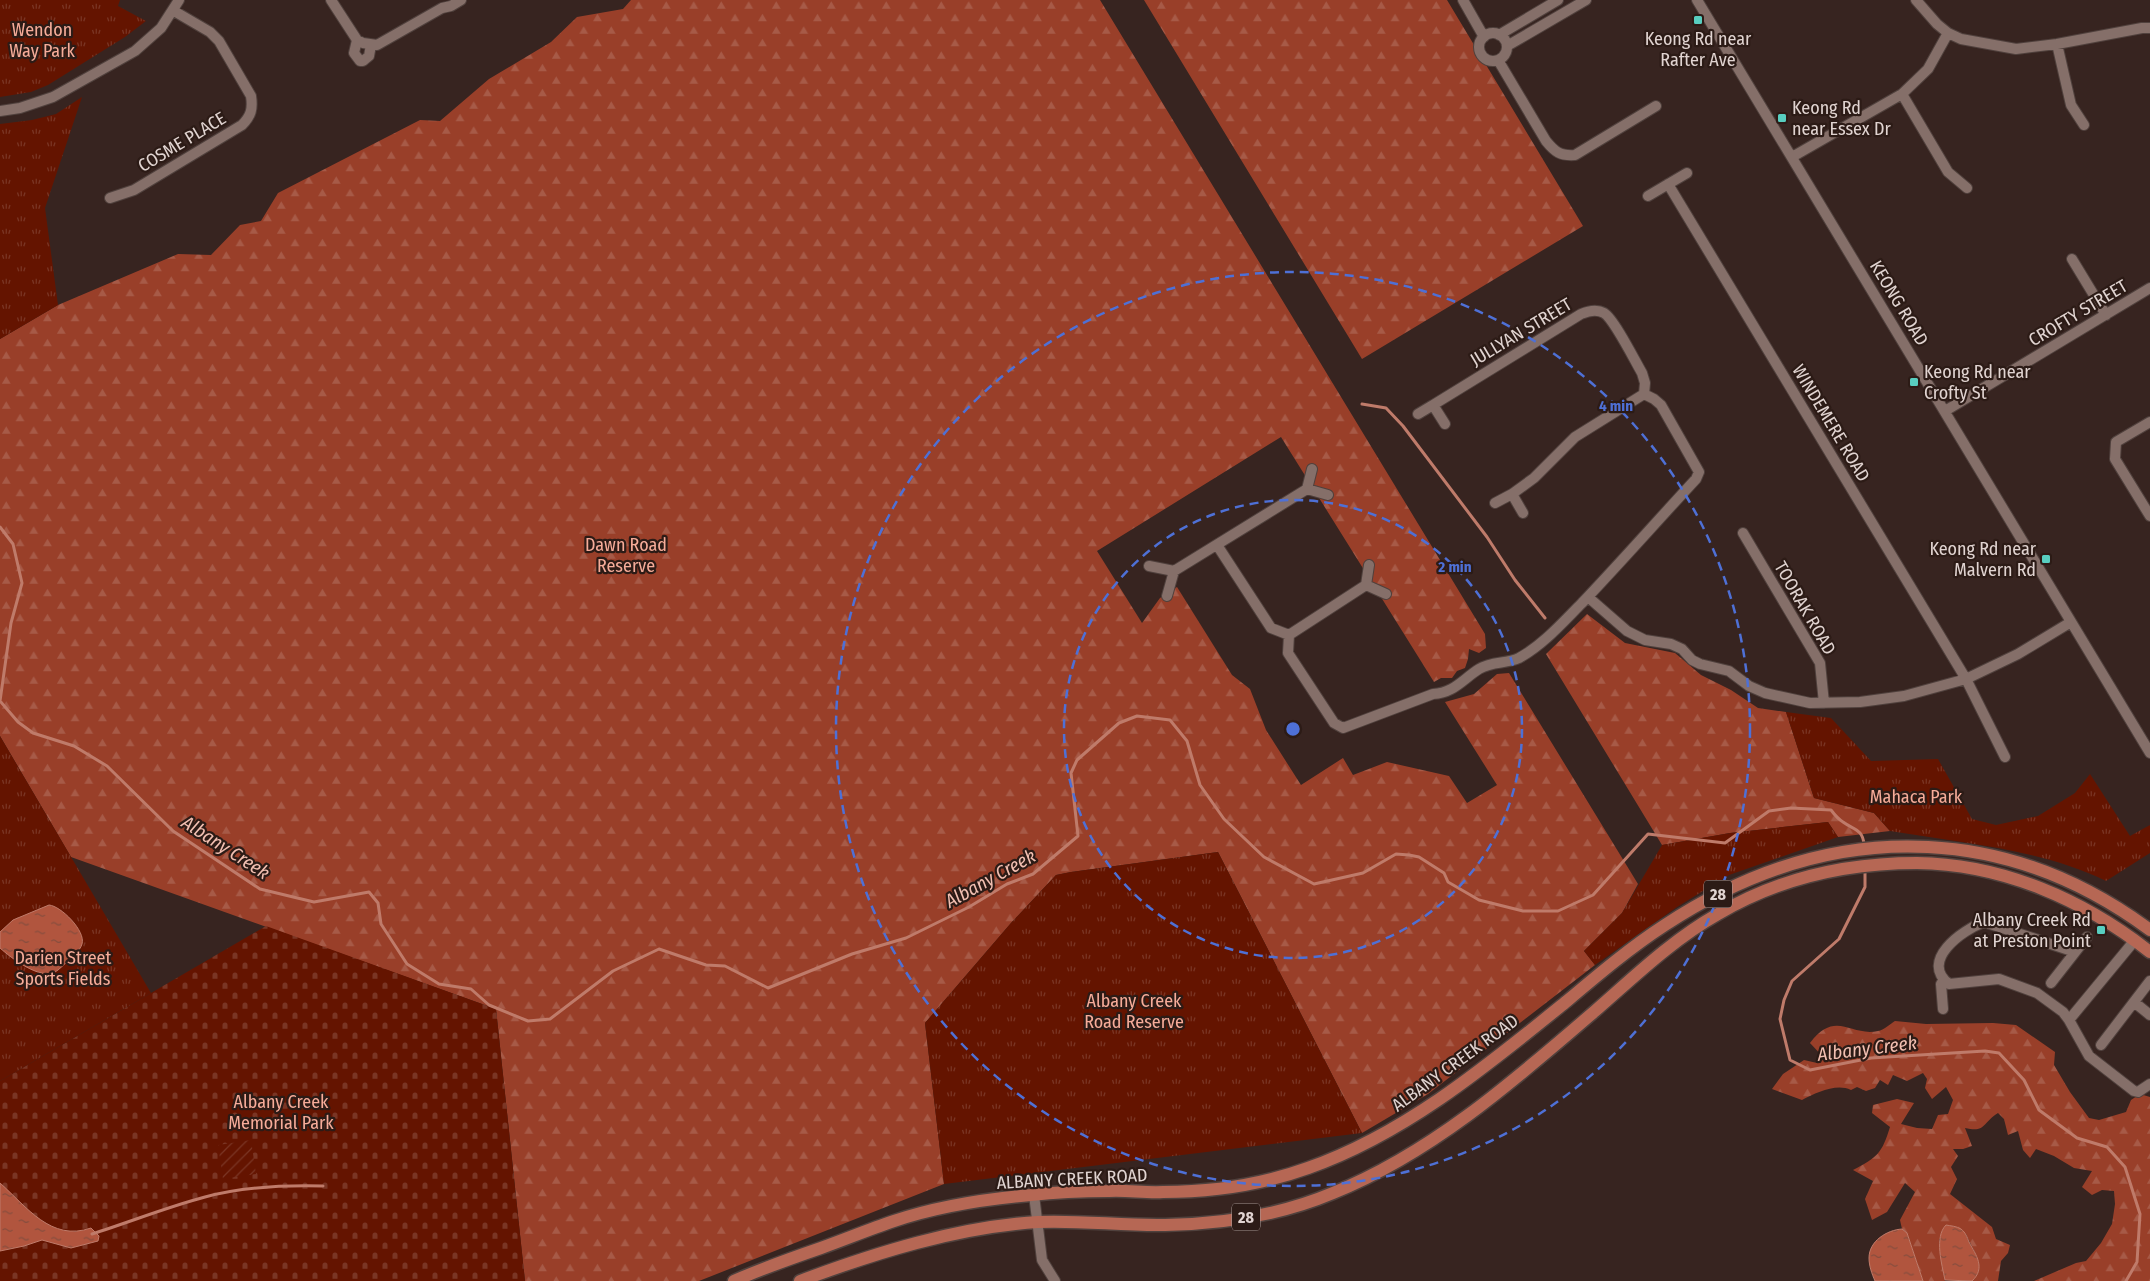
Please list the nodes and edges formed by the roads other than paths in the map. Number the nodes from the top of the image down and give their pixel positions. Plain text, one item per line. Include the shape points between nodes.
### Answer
1 (179, 0) edge
2 (331, 0) edge
3 (461, 0) edge
4 (1463, 0) edge
5 (1558, 0) edge
6 (1586, 0) edge
7 (1697, 0) edge
8 (1916, 0) edge
9 (445, 4) edge
10 (174, 10) junction
11 (2150, 28) edge
12 (1948, 33) junction
13 (1499, 35) junction
14 (1484, 37) junction
15 (358, 40) junction
16 (2057, 44) junction
17 (371, 45) junction
18 (1507, 46) junction
19 (1498, 60) junction
20 (1902, 94) junction
21 (1656, 106) dead end
22 (0, 111) edge
23 (2084, 125) dead end
24 (1792, 157) junction
25 (1687, 173) dead end
26 (1668, 184) junction
27 (1967, 188) dead end
28 (1648, 196) dead end
29 (110, 198) dead end
30 (2072, 259) dead end
31 (2150, 288) edge
32 (2106, 315) junction
33 (1644, 394) junction
34 (1433, 405) junction
35 (1945, 411) junction
36 (1418, 414) dead end
37 (2150, 422) edge
38 (1445, 424) dead end
39 (1312, 469) dead end
40 (1307, 489) junction
41 (1512, 494) junction
42 (1328, 495) dead end
43 (1494, 503) dead end
44 (1523, 513) dead end
45 (2150, 516) edge
46 (1743, 533) dead end
47 (1217, 545) junction
48 (1370, 565) dead end
49 (1149, 566) dead end
50 (1174, 571) junction
51 (1366, 585) junction
52 (1386, 594) dead end
53 (1167, 596) dead end
54 (1588, 597) junction
55 (2071, 622) junction
56 (1290, 634) junction
57 (1966, 679) junction
58 (1824, 703) junction
59 (2150, 753) edge
60 (2004, 757) dead end
61 (2035, 867) junction
62 (2030, 884) junction
63 (2150, 930) edge
64 (2087, 937) dead end
65 (2135, 940) junction
66 (2075, 952) junction
67 (2150, 952) edge
68 (1944, 980) junction
69 (2051, 982) dead end
70 (2150, 982) edge
71 (2134, 1002) junction
72 (1943, 1008) dead end
73 (2150, 1015) edge
74 (2069, 1020) junction
75 (2101, 1045) dead end
76 (2150, 1084) edge
77 (1034, 1195) junction
78 (1038, 1222) junction
79 (734, 1281) edge
80 (800, 1281) edge
81 (1055, 1281) edge

1 - 10 street
2 - 15 street
3 - 9 street via 451,6
4 - 14 street
5 - 13 street
6 - 18 street
7 - 24 street, KEONG ROAD
8 - 12 street
9 - 17 street via 385,42
10 - 22 street via 162,28 136,51 81,83 53,98
10 - 29 street, COSME PLACE via 210,32 219,42 252,96 250,117 242,125 134,190
11 - 16 street
12 - 16 street via 1961,39 2016,49
12 - 20 street via 1928,69
13 - 14 street
13 - 18 street
14 - 19 street via 1480,53 1490,61
15 - 17 street
15 - 17 street via 354,53 360,61 369,56
16 - 23 street via 2071,105
18 - 19 street via 1505,55
19 - 21 street via 1546,141 1554,152 1564,156 1575,155
20 - 24 street
20 - 27 street via 1948,172
24 - 35 street, KEONG ROAD
25 - 26 street
26 - 28 street
26 - 57 street, WINDEMERE ROAD
30 - 32 street
31 - 32 street, CROFTY STREET
32 - 35 street, CROFTY STREET
33 - 34 street, JULLYAN STREET via 1646,383 1642,373 1610,318 1598,311 1588,311
33 - 41 street via 1574,437 1534,478
33 - 54 street via 1661,405 1699,472
34 - 36 street, JULLYAN STREET
34 - 38 street
35 - 55 street, KEONG ROAD
37 - 45 street via 2116,442 2115,459
39 - 40 street
40 - 42 street
40 - 47 street
41 - 43 street
41 - 44 street
46 - 58 street, TOORAK ROAD via 1820,663
47 - 50 street
47 - 56 street via 1271,628
48 - 51 street
49 - 50 street
50 - 53 street
51 - 52 street
51 - 56 street
54 - 56 street via 1558,628 1519,658 1491,663 1444,694 1434,694 1343,728 1334,723 1288,653
54 - 58 street via 1628,631 1645,640 1671,644 1700,664 1729,671 1765,693
55 - 57 street via 2018,654
55 - 59 street, KEONG ROAD
57 - 58 street via 1904,696
57 - 60 street, WINDEMERE ROAD
61 - 62 main road
61 - 63 main road, ALBANY CREEK ROAD / 28 via 2101,898
61 - 77 main road, ALBANY CREEK ROAD / 28 via 1947,848 1884,846 1804,859 1728,889 1683,914 1629,951 1435,1102 1393,1129 1311,1167 1257,1182 1202,1190 1111,1190
62 - 65 main road, 28 via 2089,911
62 - 78 main road, 28 via 1981,870 1929,863 1856,866 1792,881 1718,914 1674,943 1538,1060 1459,1122 1390,1165 1332,1194 1255,1216 1216,1221 1165,1225
64 - 66 street
65 - 67 main road, 28
65 - 74 street
66 - 68 street via 1984,922 1954,940 1942,952 1938,962
66 - 69 street
68 - 72 street via 1941,984
68 - 74 street via 1949,984 1999,979 2038,993
70 - 71 street
71 - 73 street
71 - 75 street
74 - 76 street via 2089,1056 2134,1091 2138,1092
77 - 78 street
77 - 79 main road, ALBANY CREEK ROAD / 28 via 948,1207 897,1220
78 - 80 main road, 28 via 940,1238 852,1262
78 - 81 street via 1042,1260

